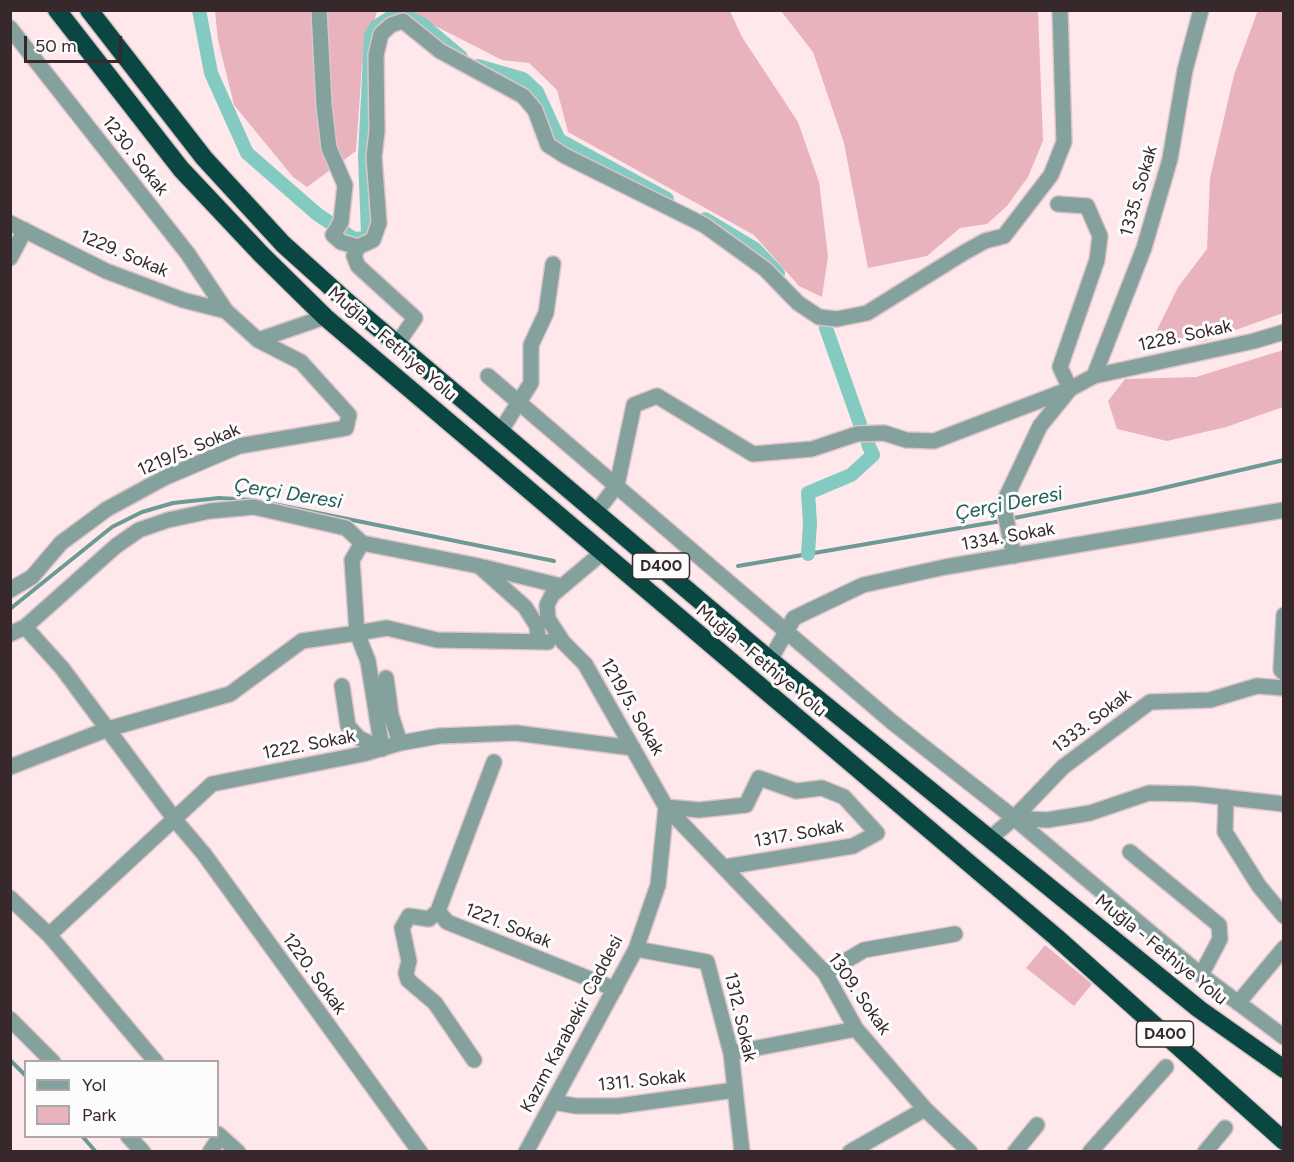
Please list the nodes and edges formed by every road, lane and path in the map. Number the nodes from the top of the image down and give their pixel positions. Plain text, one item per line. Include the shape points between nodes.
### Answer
1 (57, 10) edge
2 (89, 10) edge
3 (319, 10) edge
4 (1060, 10) edge
5 (1201, 10) edge
6 (10, 28) edge
7 (1059, 204) dead end
8 (10, 223) edge
9 (25, 230) junction
10 (358, 247) junction
11 (10, 258) edge
12 (553, 264) dead end
13 (226, 311) junction
14 (325, 317) junction
15 (1284, 332) edge
16 (258, 340) junction
17 (397, 344) junction
18 (488, 376) dead end
19 (1094, 376) junction
20 (1070, 389) junction
21 (519, 401) junction
22 (500, 432) junction
23 (617, 485) junction
24 (1284, 510) edge
25 (597, 511) junction
26 (362, 543) junction
27 (603, 552) junction
28 (1014, 556) junction
29 (479, 566) junction
30 (561, 586) junction
31 (10, 590) edge
32 (1284, 615) edge
33 (25, 627) junction
34 (786, 632) junction
35 (357, 633) junction
36 (10, 634) edge
37 (538, 641) junction
38 (563, 642) junction
39 (770, 660) junction
40 (1284, 673) edge
41 (386, 678) dead end
42 (342, 686) dead end
43 (1284, 688) edge
44 (108, 729) junction
45 (400, 743) junction
46 (633, 748) junction
47 (382, 749) junction
48 (494, 762) dead end
49 (10, 767) edge
50 (1226, 798) junction
51 (1284, 804) edge
52 (666, 807) junction
53 (1014, 818) junction
54 (176, 821) junction
55 (989, 839) junction
56 (1130, 852) dead end
57 (724, 867) junction
58 (10, 898) edge
59 (438, 911) junction
60 (1284, 916) edge
61 (955, 934) dead end
62 (49, 935) junction
63 (636, 949) junction
64 (1282, 953) edge
65 (825, 973) junction
66 (1201, 975) junction
67 (615, 989) junction
68 (1238, 1003) junction
69 (10, 1018) edge
70 (856, 1029) junction
71 (1284, 1036) edge
72 (731, 1053) junction
73 (51, 1060) edge
74 (154, 1060) edge
75 (474, 1060) dead end
76 (1166, 1067) dead end
77 (1284, 1069) edge
78 (735, 1090) junction
79 (553, 1102) junction
80 (926, 1109) junction
81 (1037, 1125) dead end
82 (1225, 1128) dead end
83 (219, 1135) edge
84 (129, 1138) edge
85 (217, 1138) edge
86 (1280, 1139) edge
87 (143, 1152) edge
88 (210, 1152) edge
89 (238, 1152) edge
90 (420, 1152) edge
91 (526, 1152) edge
92 (742, 1152) edge
93 (850, 1152) edge
94 (970, 1152) edge
95 (1016, 1152) edge
96 (1090, 1152) edge
97 (1205, 1152) edge

1 - 14 highway, Muğla - Fethiye Yolu / D400 via 181,169
2 - 17 highway, Muğla - Fethiye Yolu / D400 via 204,158 240,198 283,244
3 - 10 street via 329,148 345,185 337,229 341,242
4 - 10 street via 1064,142 1051,175 1004,236 964,252 867,313 837,319 819,317 798,303 765,269 704,225 548,145 534,110 523,96 440,51 403,21 381,34 376,55 374,157 379,223 373,240
5 - 19 street, 1335. Sokak via 1185,70 1170,159 1144,248
6 - 13 street, 1230. Sokak via 188,254
7 - 20 street via 1087,206 1100,236 1097,260 1060,367
8 - 9 street, 1229. Sokak
9 - 11 street
9 - 13 street, 1229. Sokak via 106,271 183,300
10 - 17 street via 354,256 358,266 415,318
12 - 21 street via 546,313 531,345 531,383
13 - 16 street, 1219/5. Sokak
14 - 16 street
14 - 27 highway, Muğla - Fethiye Yolu / D400
15 - 19 street, 1228. Sokak
16 - 31 street, 1219/5. Sokak via 301,362 349,415 346,428 239,446 166,477 107,509 61,543 32,577
17 - 22 highway, Muğla - Fethiye Yolu / D400
18 - 21 street
19 - 20 street, 1228. Sokak
20 - 23 street, 1228. Sokak via 934,441 906,440 884,433 857,434 812,449 753,454 657,396 634,405
20 - 28 street via 1040,426 1003,504
21 - 22 street
21 - 23 street
22 - 25 highway, Muğla - Fethiye Yolu / D400
23 - 25 street
23 - 34 street
24 - 28 street, 1334. Sokak
25 - 39 highway, Muğla - Fethiye Yolu / D400
26 - 29 street
26 - 33 street via 346,528 254,507 168,520 139,531 116,546
26 - 35 street via 352,560
27 - 30 street, 1219/5. Sokak
27 - 86 highway, Muğla - Fethiye Yolu / D400 via 1056,937
28 - 34 street, 1334. Sokak via 863,585 794,618
29 - 30 street
29 - 37 street via 525,608 537,626
30 - 38 street, 1219/5. Sokak via 547,605 548,620
32 - 40 street
33 - 36 street
33 - 44 street, 1220. Sokak
34 - 39 street, 1334. Sokak
34 - 53 street
35 - 37 street via 387,628 437,640
35 - 44 street via 302,641 230,693
35 - 47 street via 368,661
37 - 38 street
38 - 46 street, 1219/5. Sokak via 585,664
39 - 55 highway, Muğla - Fethiye Yolu / D400
41 - 45 street
42 - 47 street via 348,726 359,738
43 - 53 street, 1333. Sokak via 1257,686 1210,700 1150,702 1063,767
44 - 49 street
44 - 54 street, 1220. Sokak
45 - 46 street, 1222. Sokak via 439,735 516,733
45 - 47 street, 1222. Sokak
46 - 52 street, 1219/5. Sokak
47 - 54 street, 1222. Sokak via 212,784
48 - 59 street, 1221. Sokak
50 - 51 street
50 - 53 street via 1149,794 1090,813 1047,820
50 - 60 street via 1225,832 1259,886
52 - 57 street, 1309. Sokak
52 - 57 street, 1317. Sokak via 699,810 746,805 759,778 796,791 822,788 844,797 877,833 853,846
52 - 63 street, Kazım Karabekir Caddesi via 658,885
53 - 55 street, 1333. Sokak
53 - 66 street
54 - 62 street, 1222. Sokak
54 - 90 street, 1220. Sokak
55 - 77 highway, Muğla - Fethiye Yolu / D400 via 1199,1009
56 - 66 street via 1219,925 1220,939
57 - 65 street, 1309. Sokak
58 - 62 street
59 - 67 street, 1221. Sokak via 447,922
59 - 75 street via 429,919 409,916 402,928 409,961 406,973 408,980 435,1003
61 - 65 street via 864,950
62 - 74 street
63 - 67 street, Kazım Karabekir Caddesi
63 - 72 street, 1312. Sokak via 707,962
64 - 68 street
65 - 70 street, 1309. Sokak
66 - 68 street
67 - 79 street, Kazım Karabekir Caddesi
68 - 71 street
69 - 73 street
70 - 72 street
70 - 80 street, 1309. Sokak
72 - 78 street, 1312. Sokak
76 - 96 street
78 - 79 street, 1311. Sokak via 618,1106
78 - 92 street, 1312. Sokak
79 - 91 street, Kazım Karabekir Caddesi
80 - 93 street
80 - 94 street, 1309. Sokak
81 - 95 street
82 - 97 street
83 - 89 street
84 - 87 street
85 - 88 street

